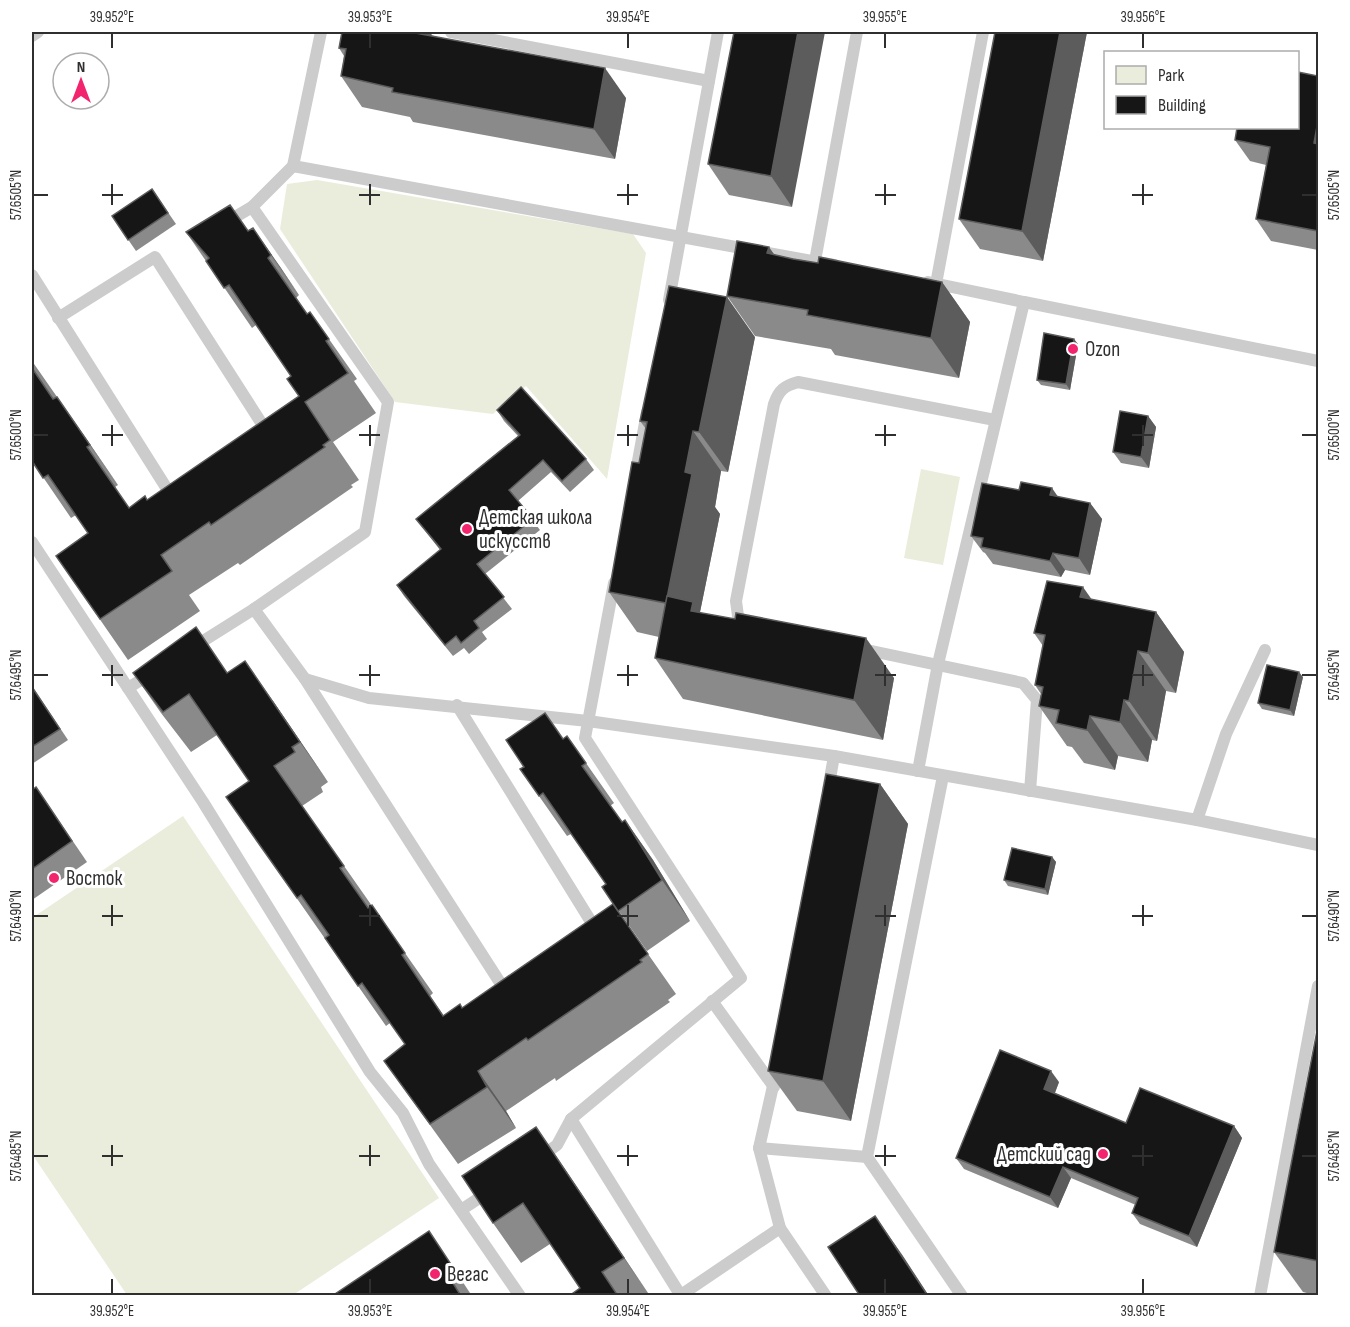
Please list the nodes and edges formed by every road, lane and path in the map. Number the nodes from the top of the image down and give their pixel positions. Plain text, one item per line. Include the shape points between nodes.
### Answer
1 (38, 32) edge
2 (321, 32) edge
3 (451, 32) edge
4 (718, 32) edge
5 (857, 32) edge
6 (983, 32) edge
7 (32, 36) edge
8 (709, 81) junction
9 (293, 166) junction
10 (252, 207) junction
11 (219, 227) edge
12 (681, 235) junction
13 (815, 261) junction
14 (848, 267) edge
15 (32, 275) edge
16 (914, 280) edge
17 (936, 284) junction
18 (1024, 302) junction
19 (666, 312) edge
20 (58, 318) junction
21 (1318, 361) edge
22 (651, 394) edge
23 (995, 420) junction
24 (262, 446) edge
25 (633, 487) edge
26 (186, 497) edge
27 (32, 542) edge
28 (617, 569) edge
29 (254, 609) junction
30 (762, 630) edge
31 (844, 646) edge
32 (1265, 650) dead end
33 (938, 664) junction
34 (304, 679) junction
35 (128, 688) junction
36 (457, 705) junction
37 (588, 721) junction
38 (834, 756) junction
39 (918, 771) junction
40 (943, 776) junction
41 (1030, 791) junction
42 (826, 802) edge
43 (1197, 820) junction
44 (1318, 845) edge
45 (590, 939) edge
46 (1318, 986) edge
47 (518, 990) edge
48 (712, 1001) junction
49 (780, 1053) edge
50 (774, 1087) junction
51 (571, 1119) junction
52 (759, 1148) junction
53 (867, 1157) junction
54 (528, 1165) edge
55 (499, 1184) edge
56 (461, 1210) junction
57 (780, 1228) junction
58 (681, 1295) edge
59 (520, 1296) edge
60 (826, 1296) edge
61 (963, 1296) edge
62 (1260, 1296) edge

1 - 7 lane
2 - 9 lane
3 - 8 lane
4 - 8 lane
5 - 13 lane
6 - 17 lane
8 - 12 lane
9 - 10 lane
9 - 12 lane
10 - 11 lane
10 - 29 lane via 388,402 365,532
12 - 13 lane
12 - 19 lane
13 - 14 lane
15 - 20 lane
16 - 17 lane
17 - 18 lane
18 - 21 lane
18 - 23 lane
20 - 24 lane via 155,256 272,439
20 - 26 lane via 176,504
22 - 25 lane
23 - 30 lane via 798,382 786,385 774,404 736,602 742,622
23 - 33 lane
27 - 35 lane
28 - 37 lane
29 - 34 lane
29 - 35 lane
31 - 33 lane
32 - 43 lane via 1226,734
33 - 39 lane
33 - 41 lane via 1023,683 1037,699
34 - 36 lane via 369,698
34 - 47 lane via 509,996
35 - 56 lane via 370,1072 403,1113 429,1164
36 - 37 lane
36 - 45 lane via 599,933
37 - 38 lane
37 - 48 lane via 585,738 741,978
38 - 39 lane
38 - 42 lane
39 - 40 lane
40 - 41 lane
40 - 53 lane
41 - 43 lane
43 - 44 lane
46 - 62 lane
48 - 50 lane
48 - 51 lane
49 - 50 lane
50 - 52 lane
51 - 54 lane via 557,1145
51 - 58 lane
52 - 53 lane
52 - 57 lane
53 - 61 lane
55 - 56 lane
56 - 59 lane
57 - 58 lane
57 - 60 lane

